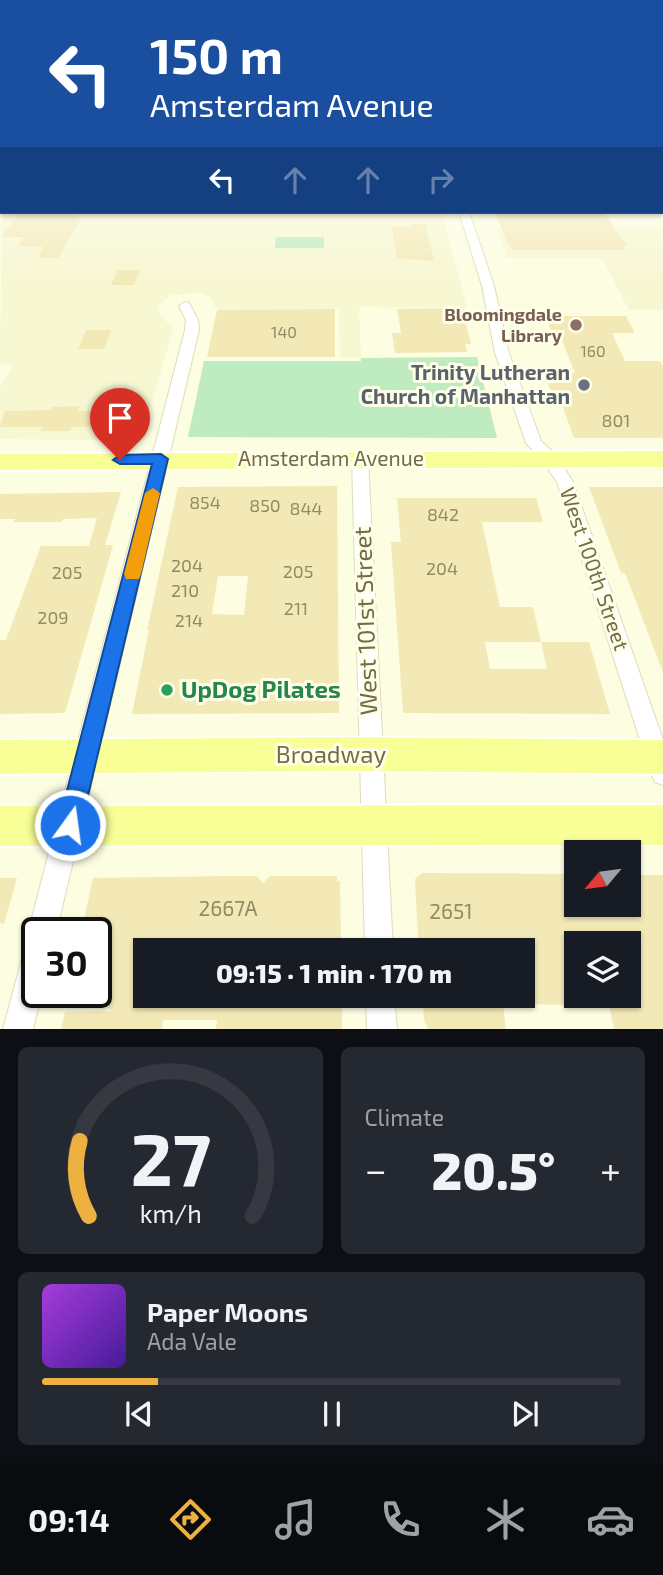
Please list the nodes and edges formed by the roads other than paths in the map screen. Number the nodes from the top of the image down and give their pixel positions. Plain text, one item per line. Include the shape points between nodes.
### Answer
1 (465, 214) edge
2 (185, 306) dead end
3 (161, 459) junction
4 (360, 459) junction
5 (550, 459) junction
6 (663, 459) edge
7 (0, 461) edge
8 (88, 755) junction
9 (371, 755) junction
10 (0, 757) edge
11 (661, 762) edge
12 (70, 825) junction
13 (374, 825) junction
14 (663, 825) edge
15 (0, 826) edge
16 (47, 917) edge
17 (379, 938) edge
18 (23, 1008) edge
19 (381, 1008) edge
20 (18, 1029) edge
21 (382, 1029) edge

1 - 5 street, West 100th Street via 488,286 502,353 534,443
2 - 3 street via 192,330
3 - 4 main road, Amsterdam Avenue
3 - 7 main road, Amsterdam Avenue
3 - 8 street
4 - 5 main road, Amsterdam Avenue
4 - 9 street, West 101st Street
5 - 6 main road, Amsterdam Avenue
5 - 11 street, West 100th Street via 565,482
8 - 9 main road, Broadway
8 - 10 main road, Broadway
8 - 12 street
9 - 11 main road, Broadway
9 - 13 street, West 101st Street
12 - 13 main road
12 - 15 main road
12 - 16 street
13 - 14 main road
13 - 17 street, West 101st Street
18 - 20 street
19 - 21 street

